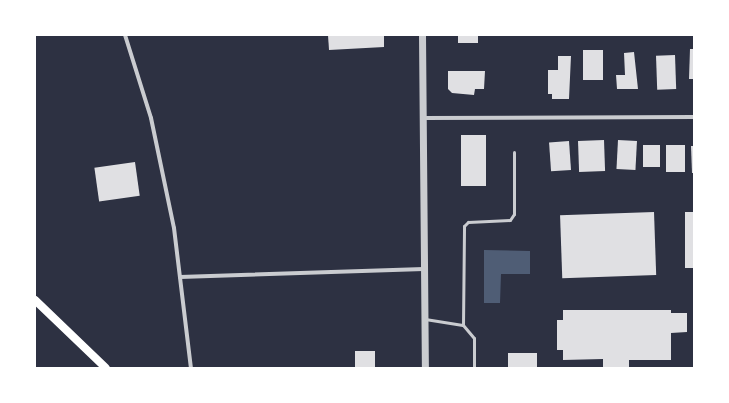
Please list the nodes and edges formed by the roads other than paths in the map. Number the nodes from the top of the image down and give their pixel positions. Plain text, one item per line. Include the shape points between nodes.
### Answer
1 (125, 35) edge
2 (422, 35) edge
3 (694, 116) edge
4 (423, 118) junction
5 (514, 152) dead end
6 (424, 269) junction
7 (180, 277) junction
8 (35, 300) edge
9 (424, 319) junction
10 (463, 325) junction
11 (106, 368) edge
12 (191, 368) edge
13 (425, 368) edge
14 (474, 368) edge

1 - 7 street via 151,118
2 - 4 street
3 - 4 street
4 - 6 street
5 - 10 lane via 514,214 510,220 468,222 464,226
6 - 7 street
6 - 9 street
7 - 12 street
8 - 11 main road
9 - 10 lane
9 - 13 street
10 - 14 lane via 474,338

